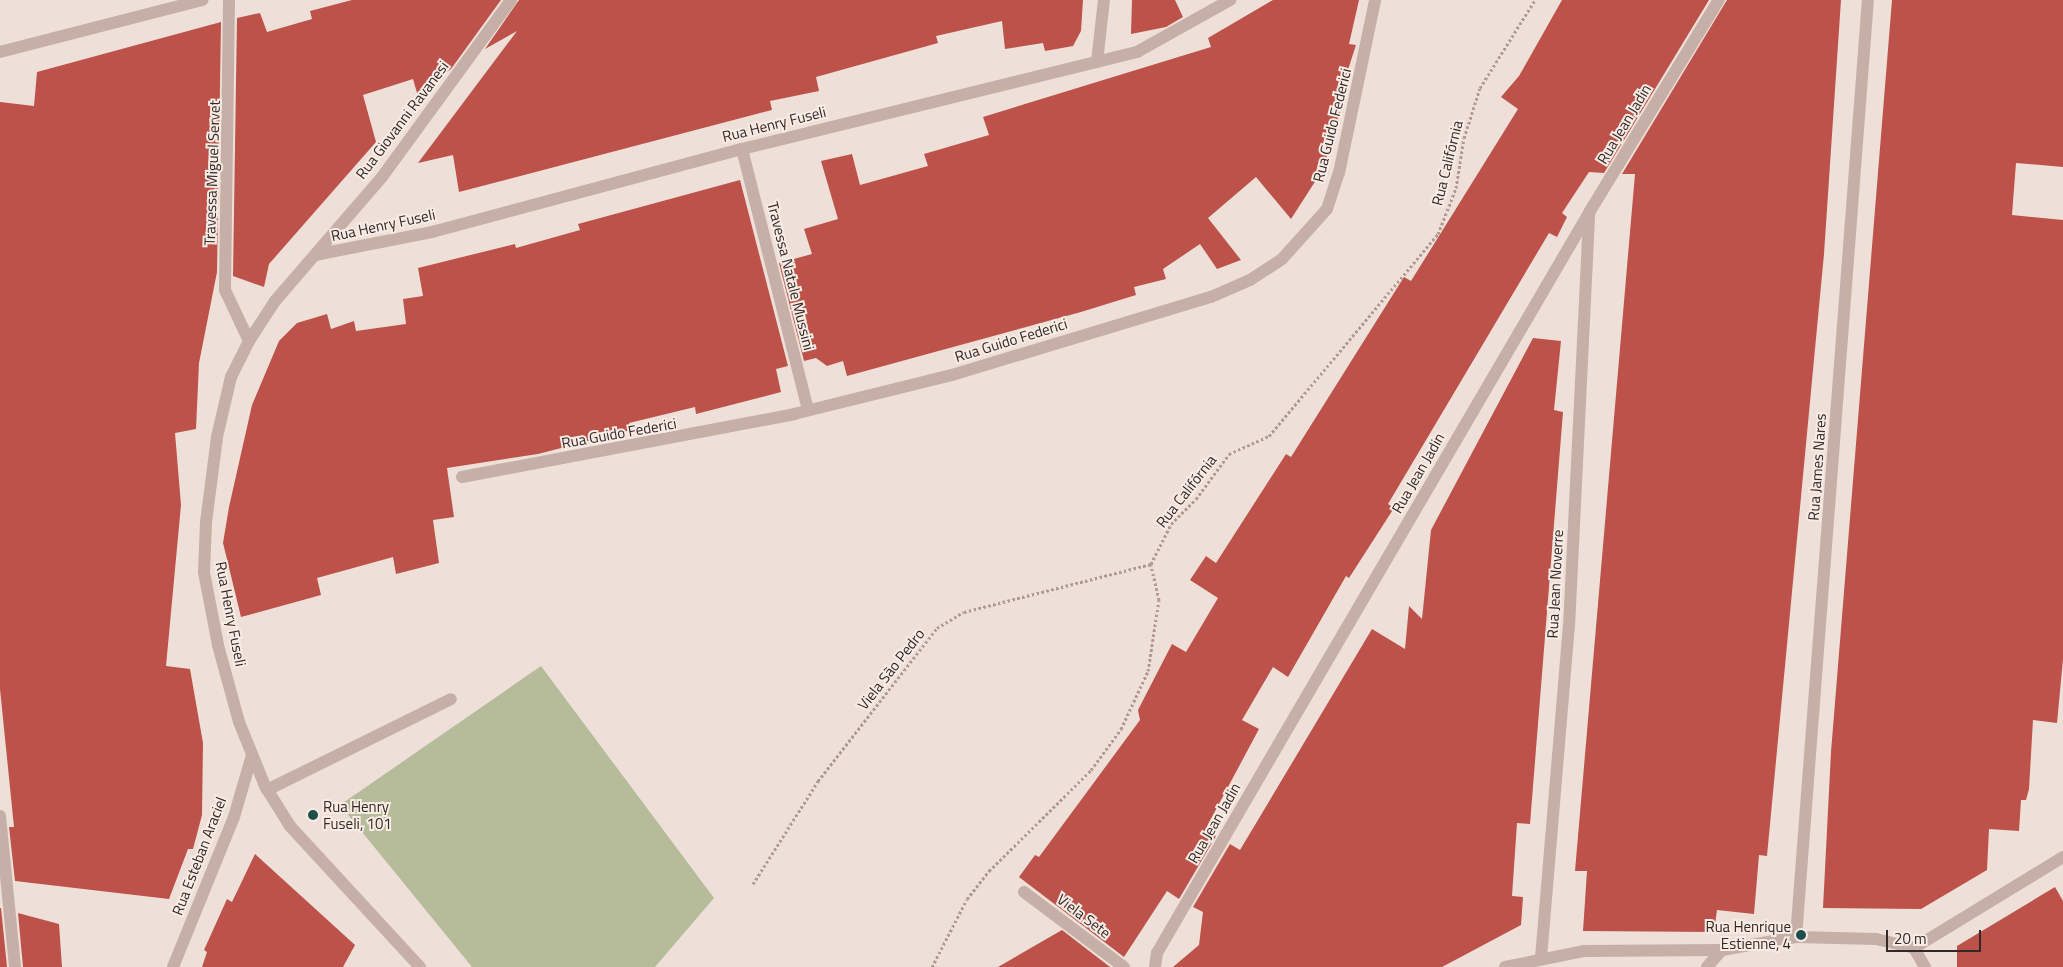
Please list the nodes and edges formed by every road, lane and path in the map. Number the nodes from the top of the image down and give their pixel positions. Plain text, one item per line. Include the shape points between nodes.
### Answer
1 (202, 0) edge
2 (229, 0) edge
3 (511, 0) edge
4 (1104, 0) edge
5 (1230, 0) edge
6 (1375, 0) edge
7 (1535, 0) edge
8 (1719, 0) edge
9 (1868, 0) edge
10 (0, 52) edge
11 (1097, 62) junction
12 (742, 149) junction
13 (1590, 211) junction
14 (315, 255) junction
15 (249, 341) junction
16 (808, 410) junction
17 (462, 477) dead end
18 (1151, 564) junction
19 (451, 699) dead end
20 (252, 755) junction
21 (267, 790) junction
22 (0, 816) edge
23 (2063, 857) edge
24 (753, 884) dead end
25 (1024, 892) dead end
26 (1796, 937) junction
27 (1914, 948) junction
28 (1722, 950) junction
29 (1541, 958) junction
30 (15, 967) edge
31 (173, 967) edge
32 (420, 967) edge
33 (932, 967) edge
34 (1124, 967) edge
35 (1154, 967) edge
36 (1505, 967) edge
37 (1706, 967) edge
38 (1925, 967) edge

1 - 10 street
2 - 15 street, Travessa Miguel Servet via 225,290
3 - 14 street, Rua Giovanni Ravanesi via 382,176
4 - 11 street
5 - 11 street, Rua Henry Fuseli via 1137,52
6 - 16 street, Rua Guido Federici via 1339,174 1327,209 1282,259 1250,280 1210,297 952,375
7 - 18 path, Rua Califórnia via 1480,88 1464,138 1456,188 1438,234 1269,436 1229,454 1196,499 1171,524
8 - 13 street, Rua Jean Jadin
9 - 26 street, Rua James Nares
11 - 12 street, Rua Henry Fuseli
12 - 14 street, Rua Henry Fuseli via 432,232
12 - 16 street, Travessa Natale Mussini
13 - 29 street, Rua Jean Noverre via 1569,627
13 - 35 street, Rua Jean Jadin via 1157,953
14 - 15 street, Rua Henry Fuseli via 275,301
15 - 20 street, Rua Henry Fuseli via 231,377 216,437 204,572 238,722
16 - 17 street, Rua Guido Federici via 676,440
18 - 24 path, Viela São Pedro via 964,612 937,628 818,782
18 - 33 path via 1159,600 1158,626 1148,671 1121,729 1091,770 972,892
19 - 21 street
20 - 21 street, Rua Henry Fuseli
20 - 31 street, Rua Esteban Araciel via 234,817
21 - 32 street, Rua Henry Fuseli via 290,826
22 - 30 street
23 - 27 street
25 - 34 street, Viela Sete
26 - 27 street via 1876,939
26 - 28 street
27 - 38 street
28 - 29 street via 1584,950
28 - 37 street
29 - 36 street

